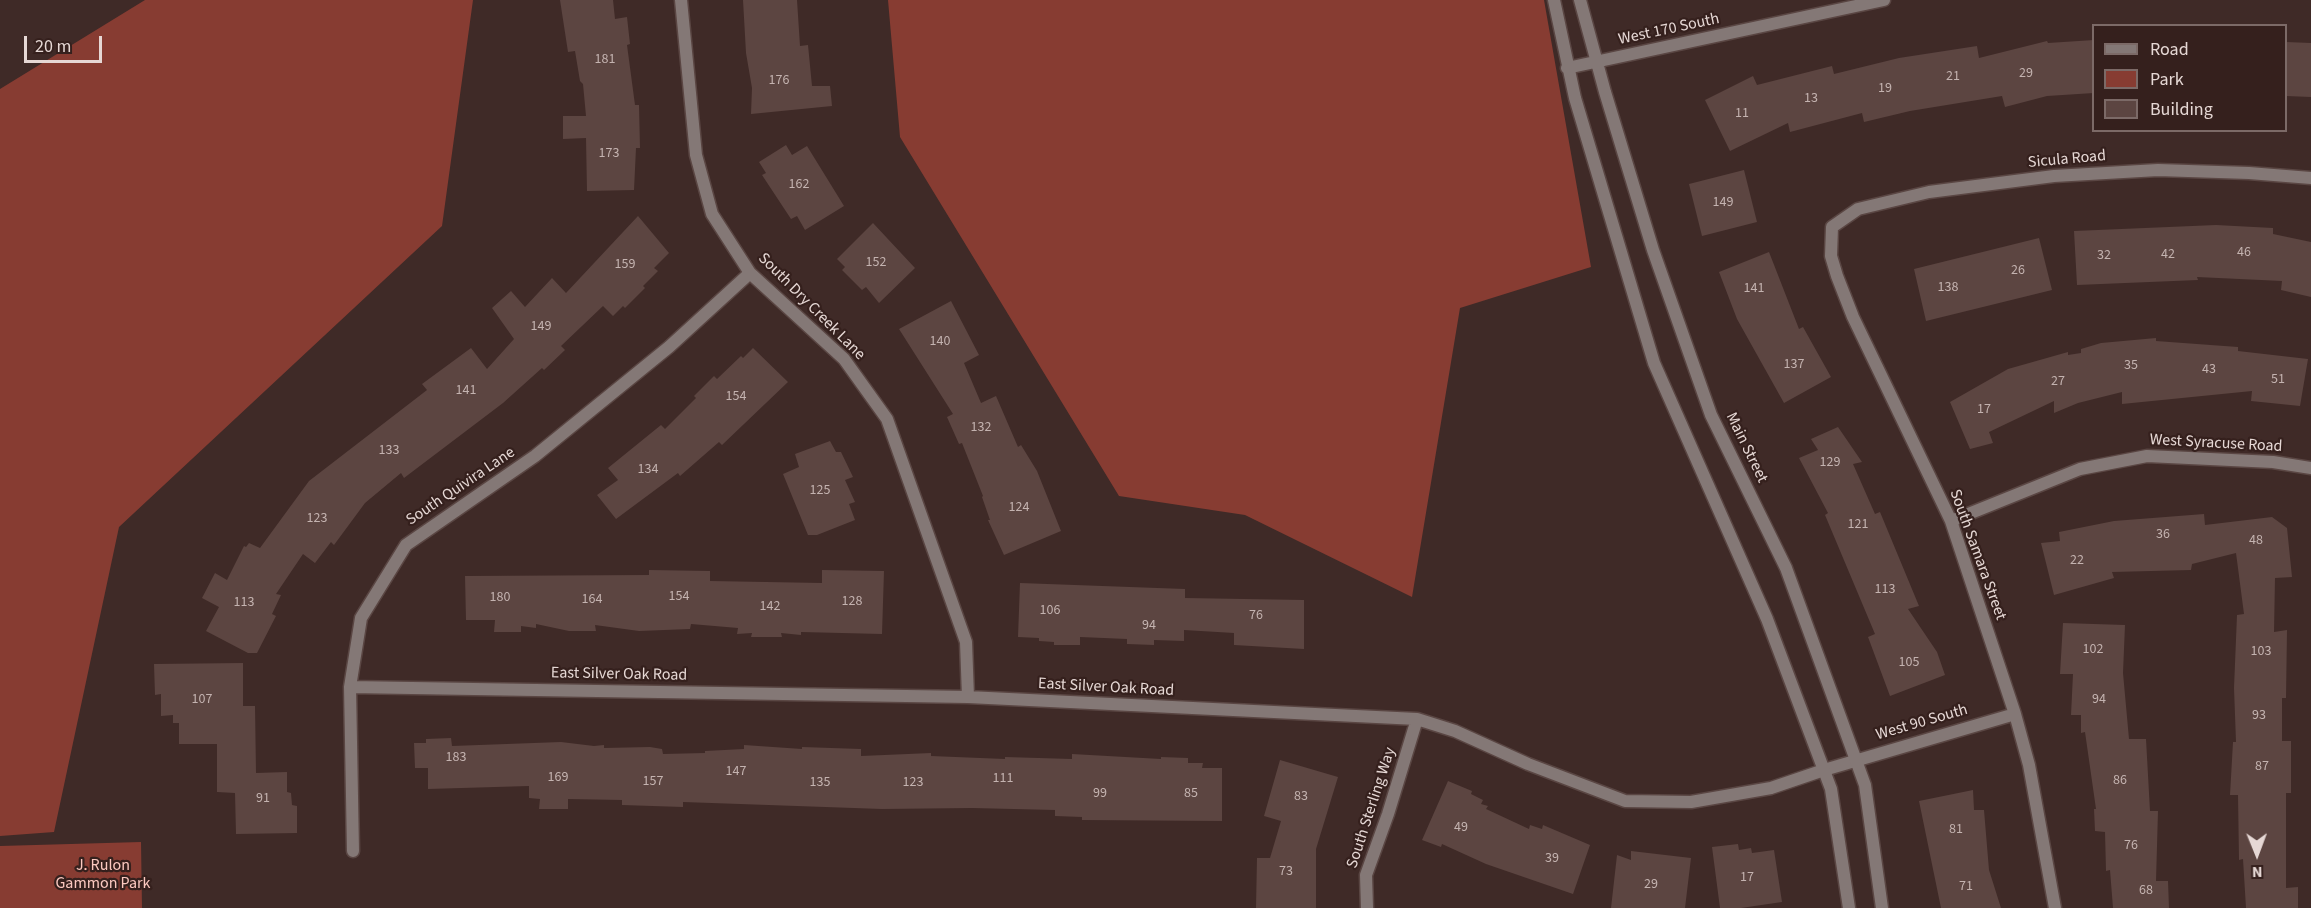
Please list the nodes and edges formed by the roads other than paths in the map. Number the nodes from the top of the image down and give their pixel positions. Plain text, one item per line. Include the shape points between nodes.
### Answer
1 (681, 0) edge
2 (1554, 0) edge
3 (1580, 0) edge
4 (1884, 0) edge
5 (1598, 62) junction
6 (1568, 68) junction
7 (2311, 178) edge
8 (1832, 227) joint
9 (750, 273) junction
10 (2311, 468) edge
11 (1951, 521) junction
12 (350, 687) junction
13 (968, 697) junction
14 (2015, 714) junction
15 (1417, 719) junction
16 (1857, 760) junction
17 (1839, 766) joint
18 (1824, 770) junction
19 (353, 850) dead end
20 (1367, 908) edge
21 (1849, 908) edge
22 (1882, 908) edge
23 (2055, 908) edge

1 - 9 street, South Dry Creek Lane via 696,154 712,214
2 - 6 street
3 - 5 street, Main Street
4 - 5 street, West 170 South
5 - 6 street, West 170 South
5 - 16 street, Main Street via 1653,250 1711,415 1786,568
6 - 18 street via 1654,363 1767,619
7 - 8 street, Sicula Road via 2158,170 2054,176 1929,192 1858,209
8 - 11 street, South Samara Street via 1831,256 1853,317
9 - 12 street, South Quivira Lane via 669,347 535,456 406,545 361,618
9 - 13 street, South Dry Creek Lane via 844,359 887,419 966,642
10 - 11 street, West Syracuse Road via 2273,462 2147,456 2080,469
11 - 14 street, South Samara Street
12 - 13 street, East Silver Oak Road
12 - 19 street, South Quivira Lane
13 - 15 street, East Silver Oak Road
14 - 16 street, West 90 South
14 - 23 street, South Samara Street via 2029,765
15 - 18 street, East Silver Oak Road via 1625,801 1691,802 1772,788
15 - 20 street, South Sterling Way via 1366,874
16 - 17 street, West 90 South
16 - 22 street, Main Street via 1866,785
17 - 18 street, East Silver Oak Road
18 - 21 street via 1831,789

